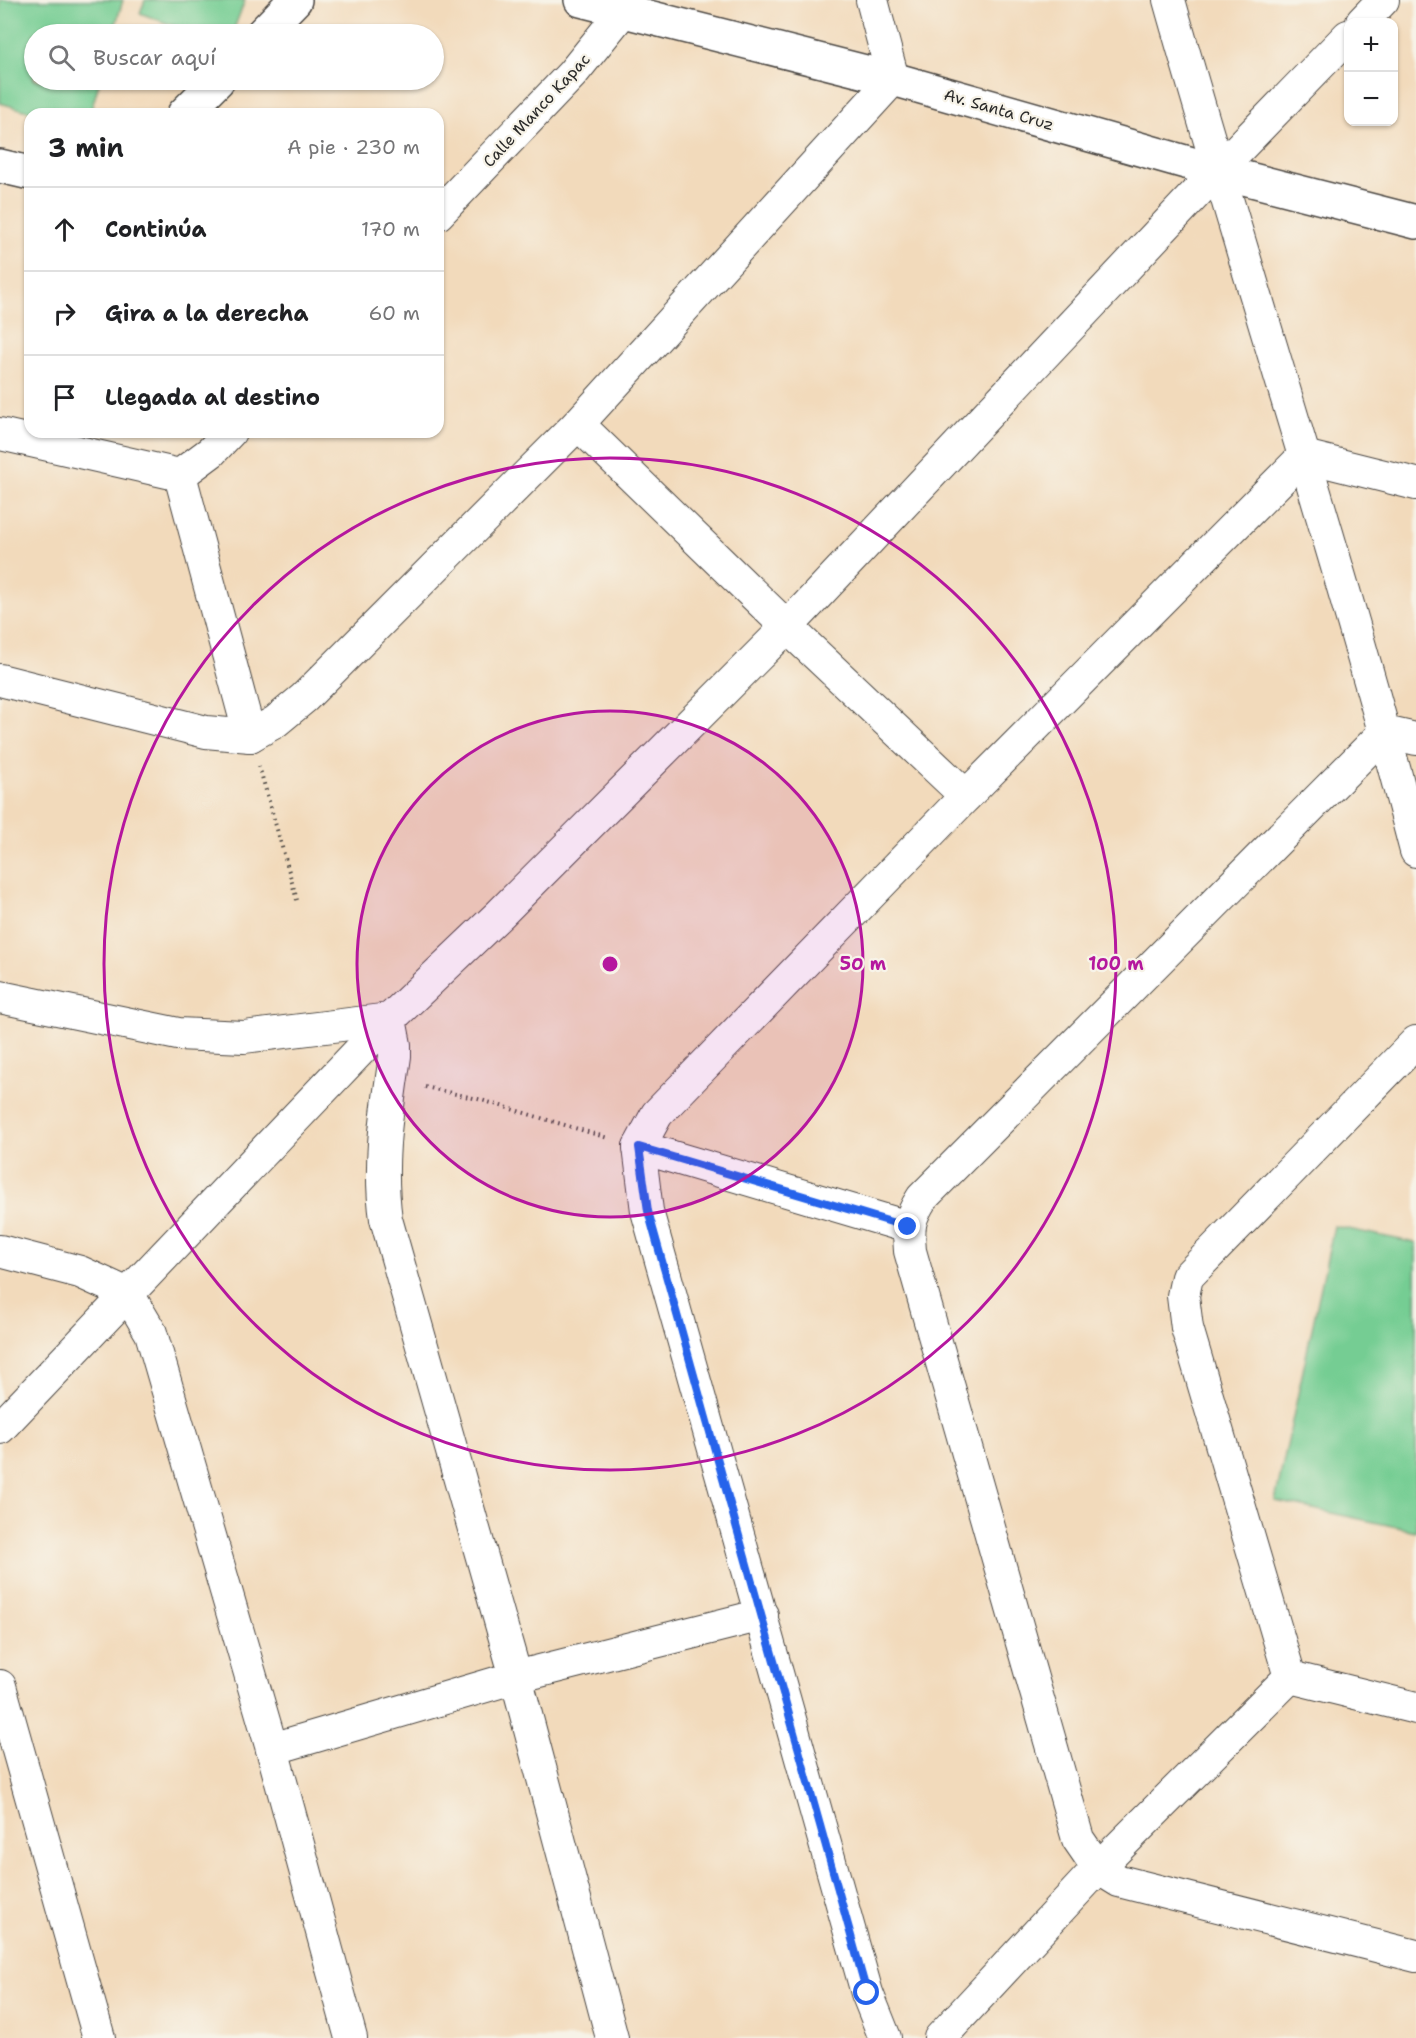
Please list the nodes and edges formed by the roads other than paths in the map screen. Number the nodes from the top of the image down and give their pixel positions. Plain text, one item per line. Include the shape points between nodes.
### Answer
1 (296, 0) edge
2 (581, 0) edge
3 (872, 0) edge
4 (1169, 0) edge
5 (1383, 0) edge
6 (623, 5) edge
7 (1366, 18) edge
8 (272, 24) edge
9 (1344, 40) edge
10 (893, 79) junction
11 (208, 90) edge
12 (190, 108) edge
13 (0, 166) edge
14 (1217, 171) junction
15 (24, 172) edge
16 (444, 208) edge
17 (1416, 222) edge
18 (578, 424) junction
19 (0, 434) edge
20 (224, 438) edge
21 (1304, 456) junction
22 (180, 475) junction
23 (1416, 484) edge
24 (787, 627) junction
25 (0, 680) edge
26 (1385, 732) junction
27 (250, 736) junction
28 (1416, 739) edge
29 (966, 796) junction
30 (1416, 851) edge
31 (0, 997) edge
32 (390, 1020) junction
33 (1416, 1042) edge
34 (639, 1147) junction
35 (908, 1227) junction
36 (0, 1251) edge
37 (128, 1294) junction
38 (0, 1428) edge
39 (762, 1615) junction
40 (516, 1677) junction
41 (1290, 1677) junction
42 (0, 1686) edge
43 (1416, 1708) edge
44 (273, 1749) junction
45 (1098, 1868) junction
46 (1416, 1956) edge
47 (99, 2038) edge
48 (351, 2038) edge
49 (612, 2038) edge
50 (885, 2038) edge
51 (940, 2038) edge

1 - 8 street
2 - 6 street, Av. Santa Cruz
3 - 10 street
4 - 14 street
5 - 7 street
6 - 10 street, Av. Santa Cruz
6 - 16 street, Calle Manco Kapac via 572,74
9 - 14 street
10 - 14 street, Av. Santa Cruz
10 - 18 street
11 - 12 street
13 - 15 street
14 - 17 street, Av. Santa Cruz
14 - 21 street
14 - 24 street
18 - 24 street
18 - 27 street via 304,698
19 - 22 street
20 - 22 street
21 - 23 street
21 - 26 street
21 - 29 street
22 - 27 street
24 - 29 street
24 - 32 street
25 - 27 street via 206,732
26 - 28 street
26 - 30 street
26 - 35 street via 922,1198
29 - 34 street via 657,1114
31 - 32 street via 178,1034 244,1037
32 - 37 street
32 - 40 street via 395,1045 381,1169 386,1219
33 - 41 street via 1187,1277 1183,1296 1187,1328
34 - 35 street
34 - 39 street via 648,1211
35 - 45 street via 910,1251 1078,1839
36 - 37 street via 80,1272
37 - 38 street
37 - 44 street via 151,1333
39 - 40 street
39 - 50 street via 867,1993
40 - 44 street
40 - 49 street
41 - 43 street
41 - 45 street
42 - 47 street
44 - 48 street
45 - 46 street via 1119,1881
45 - 51 street

